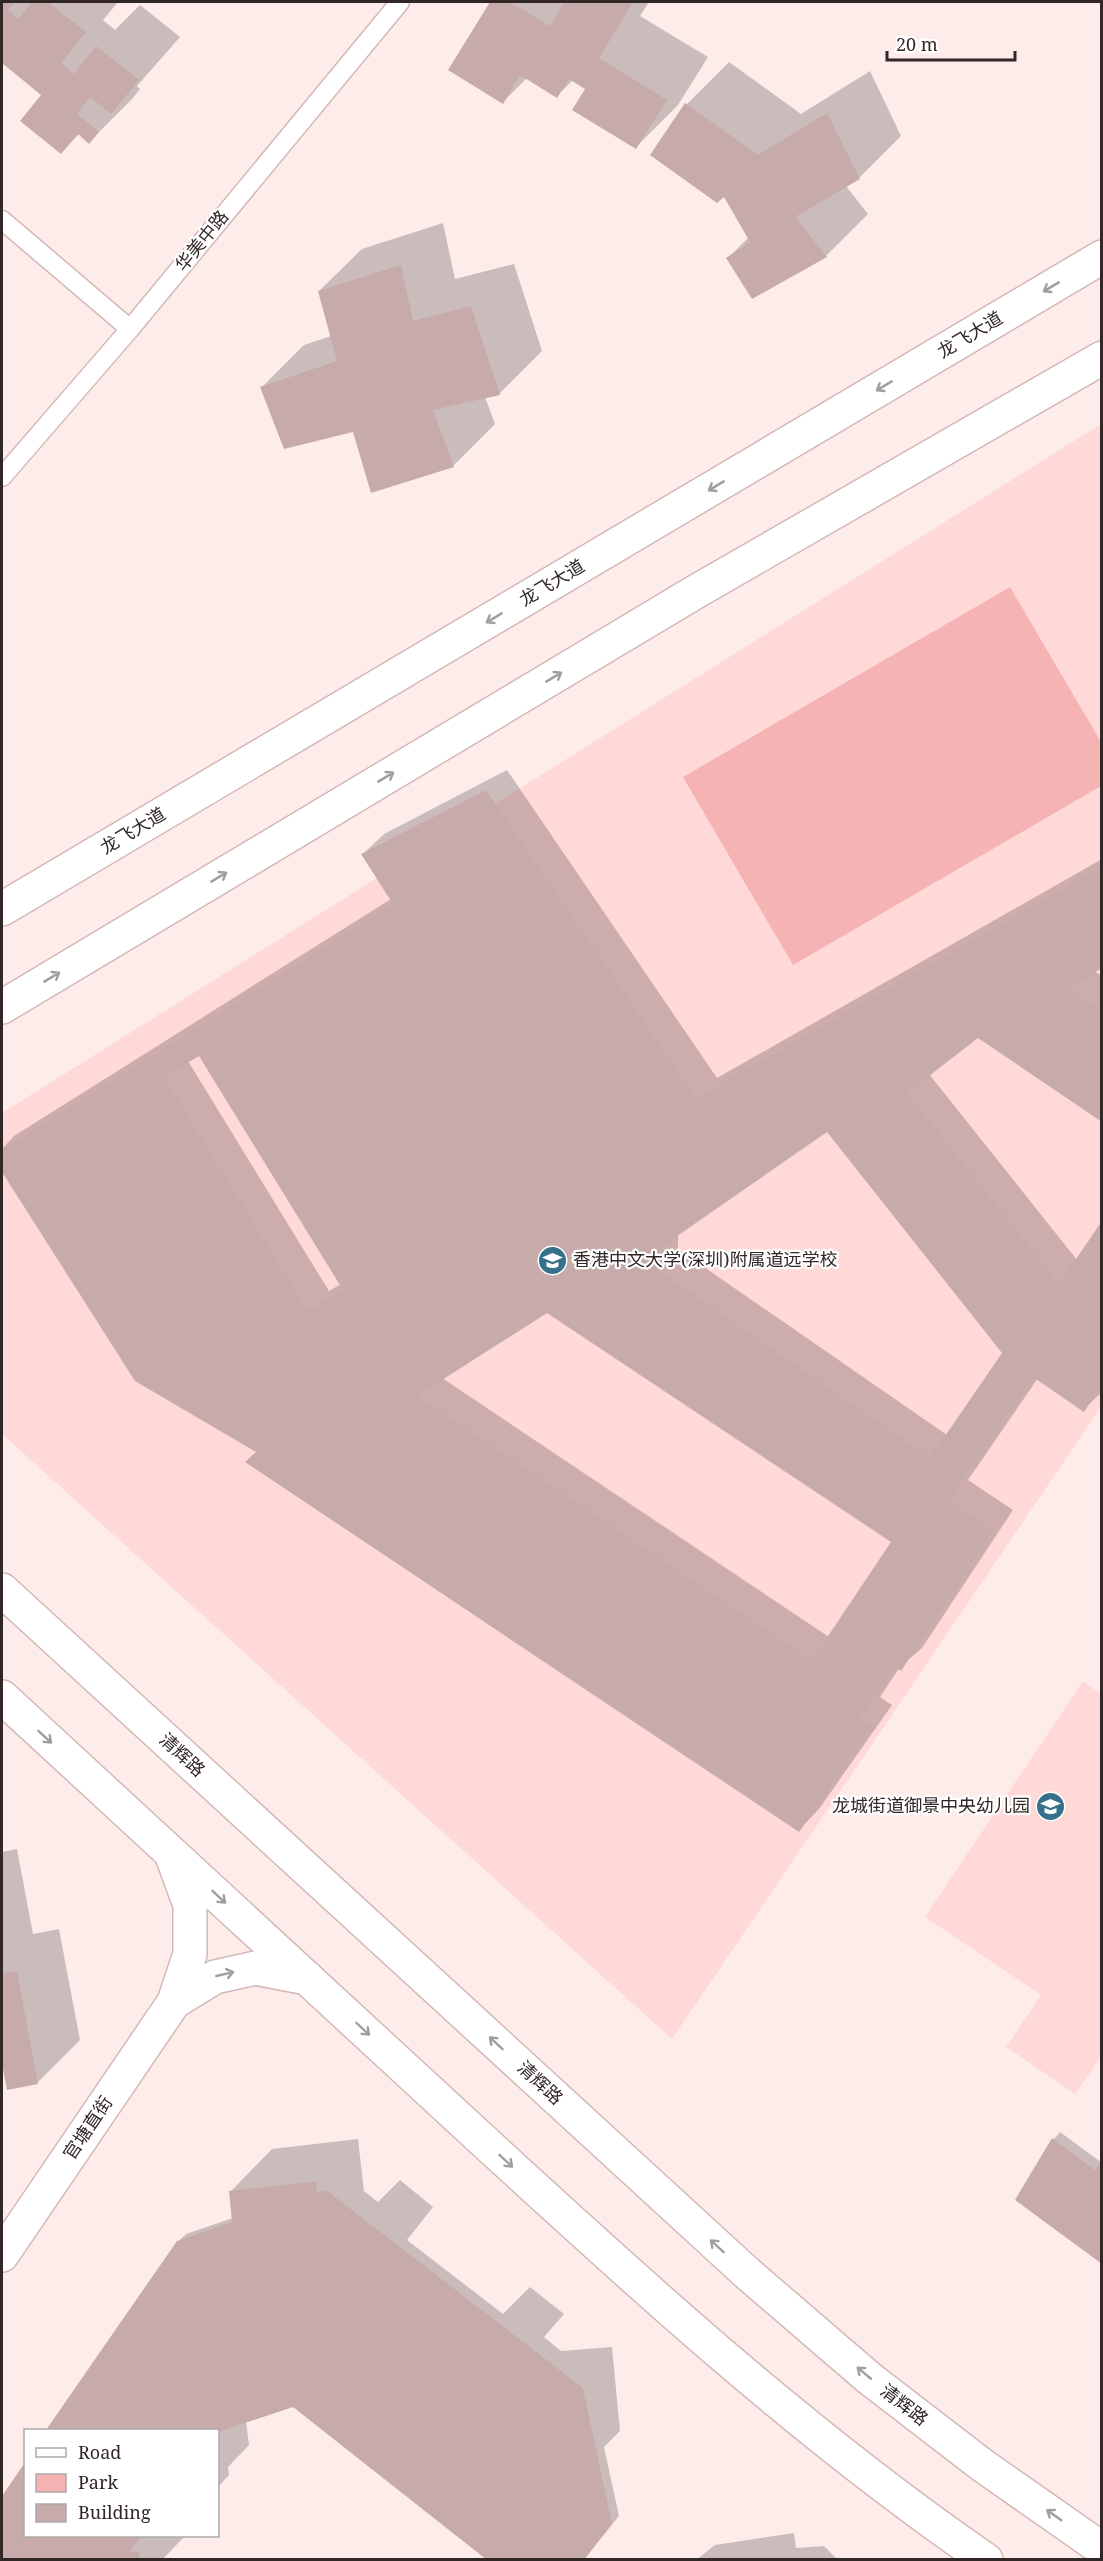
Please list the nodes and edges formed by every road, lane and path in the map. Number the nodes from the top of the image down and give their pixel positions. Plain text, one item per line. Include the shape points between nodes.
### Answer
1 (400, 2) edge
2 (2, 220) edge
3 (1101, 257) edge
4 (130, 328) junction
5 (1101, 358) edge
6 (2, 477) edge
7 (2, 909) edge
8 (2, 1007) edge
9 (2, 1590) edge
10 (2, 1697) edge
11 (171, 1853) junction
12 (307, 1978) junction
13 (174, 2002) junction
14 (2, 2255) edge
15 (1101, 2549) edge
16 (986, 2559) edge

1 - 4 lane, 华美中路
2 - 4 lane
3 -> 7 street, 龙飞大道
4 - 6 lane, 华美中路
8 -> 5 street via 697,591
15 -> 9 street, 清辉路 via 982,2465 879,2385 747,2273
10 -> 11 street
11 -> 12 street
11 - 13 street, 官塘直街 via 190,1905 190,1954
13 -> 12 street, 官塘直街 via 215,1977 255,1968
12 -> 16 street via 725,2358 846,2458
13 - 14 street, 官塘直街

